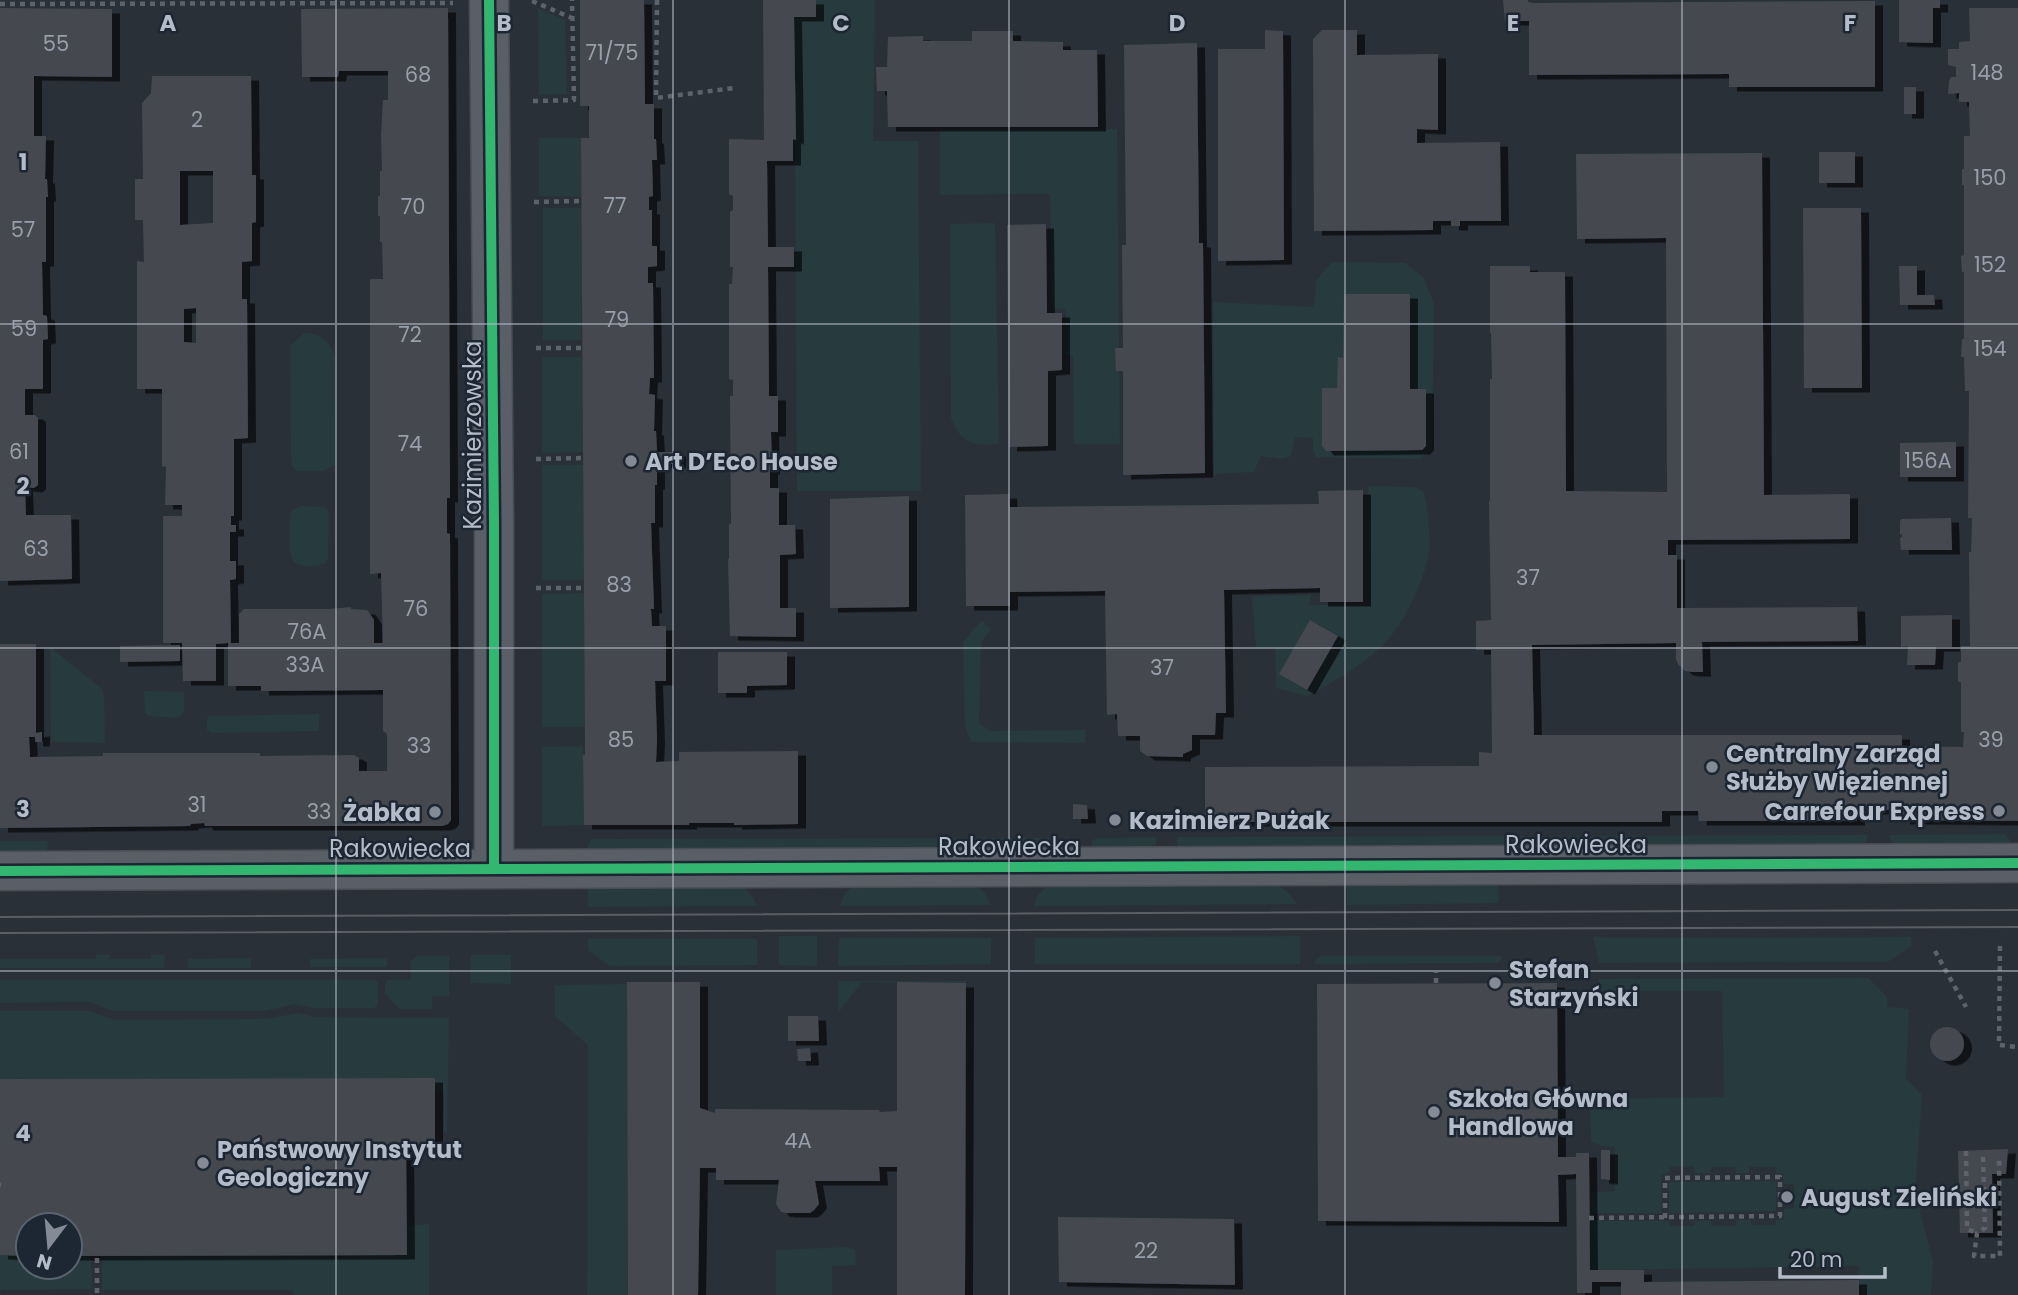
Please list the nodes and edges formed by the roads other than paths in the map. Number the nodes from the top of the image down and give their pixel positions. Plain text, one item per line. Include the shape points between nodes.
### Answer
1 (472, 2) edge
2 (2018, 863) edge
3 (494, 869) junction
4 (0, 871) edge

1 - 3 street, Kazimierzowska via 494,538
2 - 3 street, Rakowiecka
3 - 4 street, Rakowiecka

